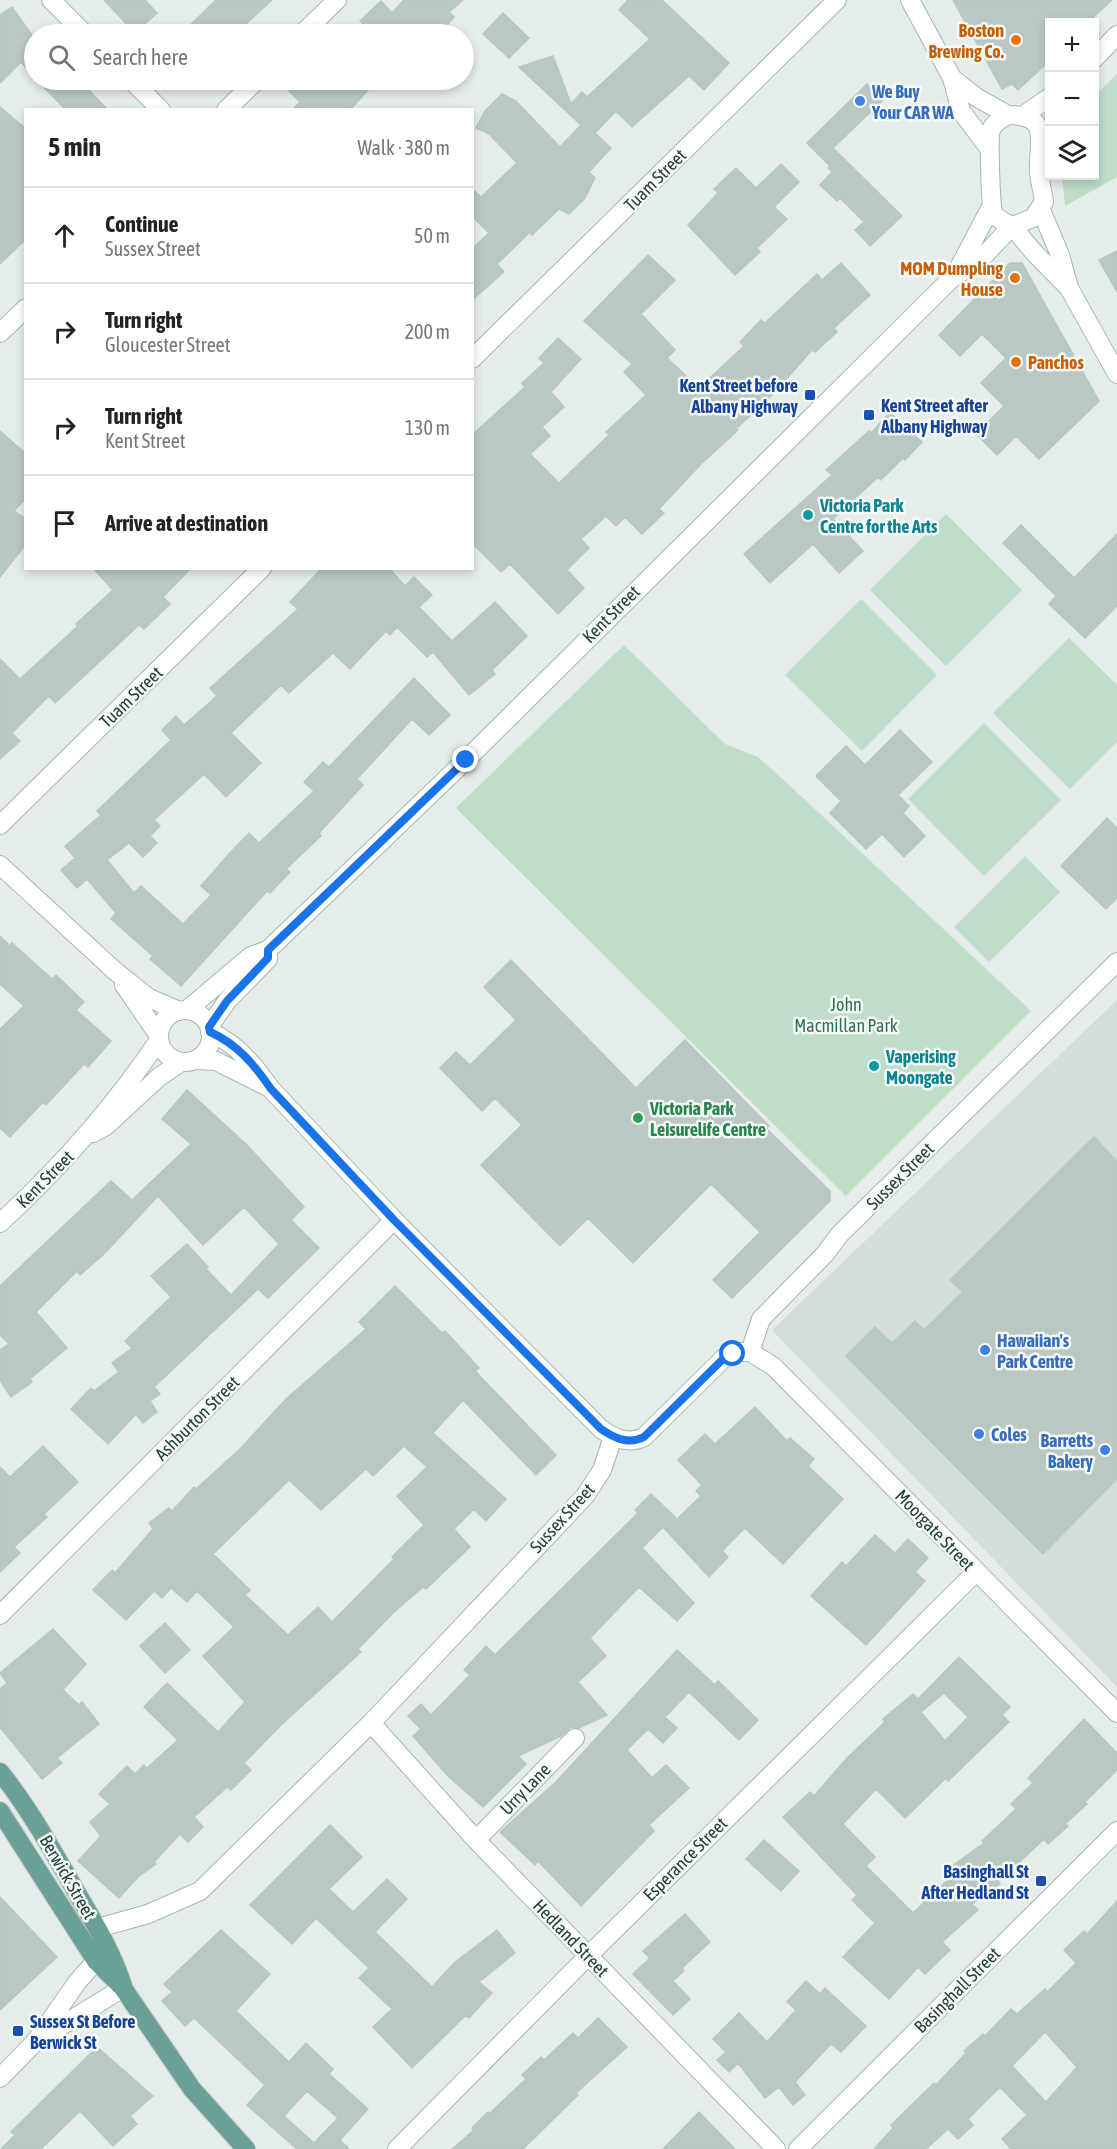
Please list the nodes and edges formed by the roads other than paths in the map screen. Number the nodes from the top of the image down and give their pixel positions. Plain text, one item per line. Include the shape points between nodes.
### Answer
1 (51, 0) edge
2 (337, 0) edge
3 (837, 0) edge
4 (910, 0) edge
5 (75, 24) edge
6 (312, 24) edge
7 (1117, 35) edge
8 (1099, 55) edge
9 (952, 78) junction
10 (141, 90) edge
11 (247, 90) edge
12 (1045, 100) edge
13 (159, 108) edge
14 (228, 108) edge
15 (1016, 115) junction
16 (1045, 135) edge
17 (987, 147) junction
18 (991, 207) junction
19 (1041, 210) junction
20 (1012, 226) junction
21 (953, 277) junction
22 (1069, 288) junction
23 (24, 310) edge
24 (0, 333) edge
25 (474, 358) edge
26 (1117, 374) edge
27 (260, 570) edge
28 (0, 825) edge
29 (0, 865) edge
30 (268, 950) junction
31 (1117, 962) edge
32 (115, 971) junction
33 (183, 1010) junction
34 (210, 1030) junction
35 (159, 1038) junction
36 (188, 1061) junction
37 (271, 1089) junction
38 (88, 1135) junction
39 (394, 1220) junction
40 (0, 1223) edge
41 (750, 1352) junction
42 (613, 1437) junction
43 (976, 1572) junction
44 (0, 1616) edge
45 (1117, 1713) edge
46 (371, 1723) junction
47 (574, 1738) dead end
48 (0, 1772) edge
49 (0, 1811) edge
50 (1117, 1830) edge
51 (476, 1840) junction
52 (98, 1928) junction
53 (589, 1955) junction
54 (96, 1961) junction
55 (123, 1988) junction
56 (36, 2041) junction
57 (0, 2078) edge
58 (246, 2149) edge
59 (398, 2149) edge
60 (776, 2149) edge
61 (798, 2149) edge

1 - 5 street
2 - 6 street
3 - 25 street, Tuam Street
4 - 9 street
7 - 8 street
9 - 15 street via 976,97
9 - 17 street via 961,111
10 - 13 street
11 - 14 street
12 - 15 street
15 - 16 street via 1036,123
15 - 17 street via 997,122 990,131
16 - 19 street via 1039,176 1044,202
17 - 18 street via 992,161
18 - 20 street via 1003,222
18 - 21 street, Kent Street
19 - 20 street, Kent Street via 1025,223
19 - 22 street
20 - 21 street, Kent Street via 977,262
20 - 22 street
21 - 30 street, Kent Street via 466,760
22 - 26 street
23 - 24 street
27 - 28 street, Tuam Street
29 - 32 street
30 - 33 street, Kent Street via 251,956
30 - 34 street, Kent Street via 268,958 227,1001
31 - 41 street, Sussex Street via 760,1319
32 - 33 street via 149,998
32 - 35 street
33 - 34 street via 201,1015
33 - 35 street via 162,1023
34 - 36 street via 206,1051
34 - 37 street via 230,1041 258,1069
35 - 36 street via 169,1057
35 - 38 street, Kent Street
36 - 37 street via 216,1061
36 - 38 street, Kent Street via 159,1077 106,1126
37 - 39 street
38 - 40 street, Kent Street
39 - 42 street
39 - 44 street, Ashburton Street
41 - 42 street via 736,1352 724,1358 644,1437 632,1441
41 - 43 street, Moorgate Street via 773,1366
42 - 46 street, Sussex Street via 602,1470 585,1496
43 - 45 street, Moorgate Street
43 - 53 street, Esperance Street
46 - 51 street, Hedland Street
46 - 52 street, Sussex Street via 200,1891 148,1914
47 - 51 street, Urry Lane
48 - 52 main road, Berwick Street via 37,1824
49 - 54 main road, Berwick Street
50 - 61 street, Basinghall Street
51 - 53 street, Hedland Street
52 - 55 main road, Berwick Street via 113,1954
53 - 59 street, Esperance Street
53 - 60 street, Hedland Street
54 - 55 main road, Berwick Street
54 - 56 street
55 - 56 street
55 - 58 main road, Berwick Street via 192,2089
56 - 57 street

